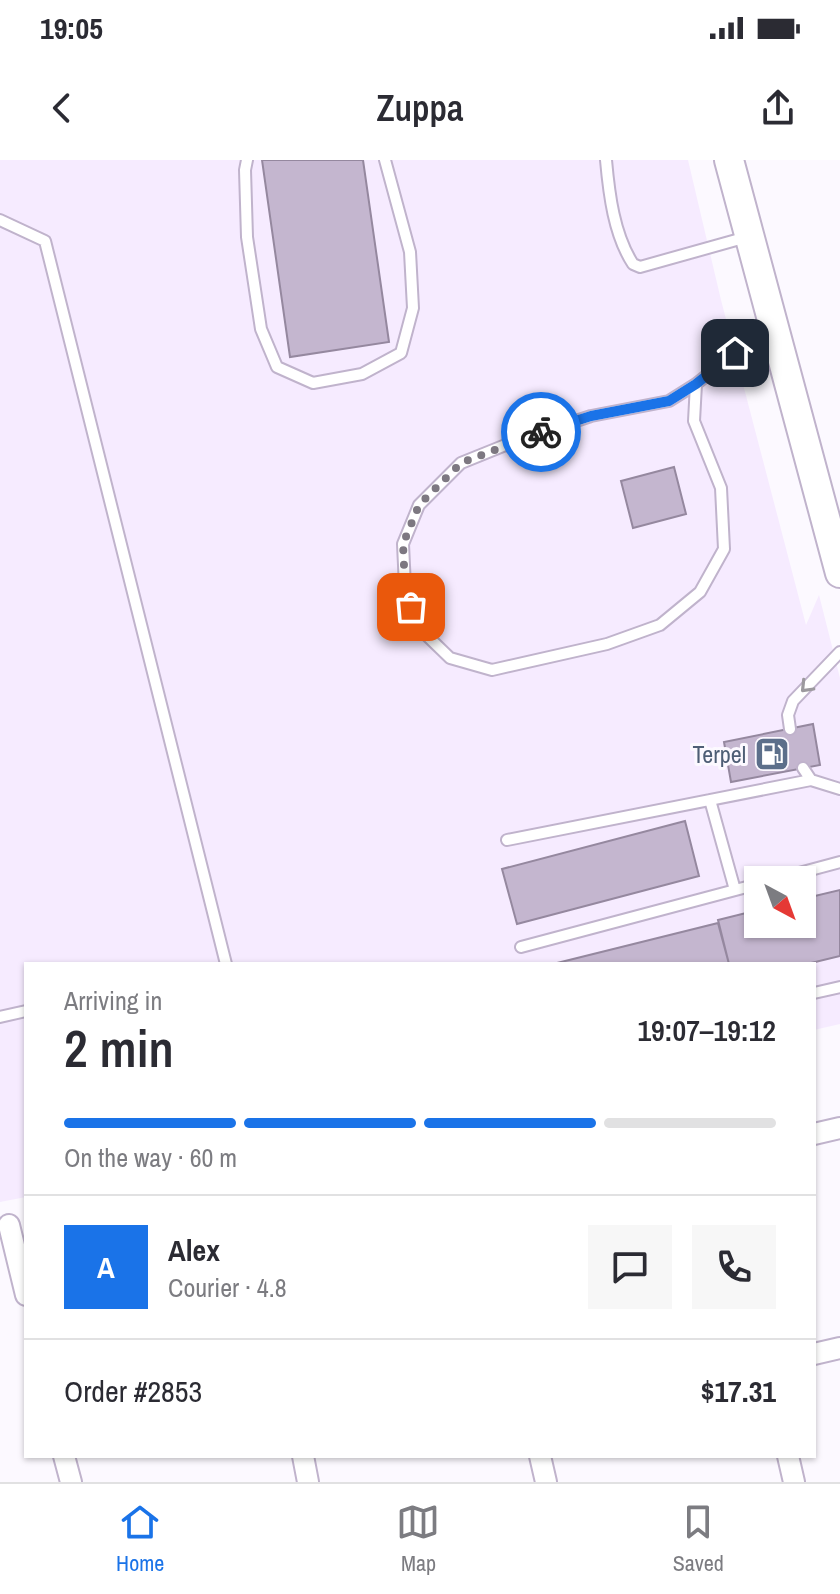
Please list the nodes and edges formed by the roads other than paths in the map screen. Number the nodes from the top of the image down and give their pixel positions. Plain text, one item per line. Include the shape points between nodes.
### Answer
1 (247, 160) edge
2 (385, 160) edge
3 (606, 160) edge
4 (729, 160) edge
5 (0, 220) edge
6 (749, 237) junction
7 (779, 339) junction
8 (696, 384) junction
9 (840, 573) edge
10 (840, 652) edge
11 (790, 729) dead end
12 (803, 768) dead end
13 (811, 780) junction
14 (840, 789) edge
15 (710, 800) junction
16 (507, 840) dead end
17 (840, 862) edge
18 (816, 868) edge
19 (744, 888) edge
20 (735, 890) junction
21 (521, 947) dead end
22 (225, 962) edge
23 (840, 987) edge
24 (816, 993) edge
25 (24, 1011) edge
26 (0, 1017) edge
27 (840, 1128) edge
28 (816, 1134) edge
29 (9, 1225) dead end
30 (24, 1287) edge
31 (840, 1348) edge
32 (816, 1354) edge
33 (65, 1458) edge
34 (303, 1458) edge
35 (540, 1458) edge
36 (788, 1458) edge
37 (71, 1482) edge
38 (308, 1482) edge
39 (546, 1482) edge
40 (794, 1482) edge

1 - 2 lane via 247,237 261,329 277,367 313,383 362,374 401,353 413,308 410,252
3 - 6 lane via 612,207 633,264 640,267
4 - 6 main road
5 - 22 lane via 45,241
6 - 7 main road
7 - 8 lane via 735,353
7 - 9 main road
8 - 8 lane via 694,421 721,488 724,549 700,592 660,625 607,644 492,670 450,658 418,627 405,587 403,544 419,505 461,463 591,416 669,401
10 -> 11 lane via 793,701
12 - 13 lane
13 - 14 lane
13 - 15 lane
15 - 16 lane
15 - 20 lane
17 - 18 lane
19 - 20 lane
20 - 21 lane
23 - 24 lane
25 - 26 lane
27 - 28 street
29 - 30 street
31 - 32 street
33 - 37 street
34 - 38 street
35 - 39 street
36 - 40 street

